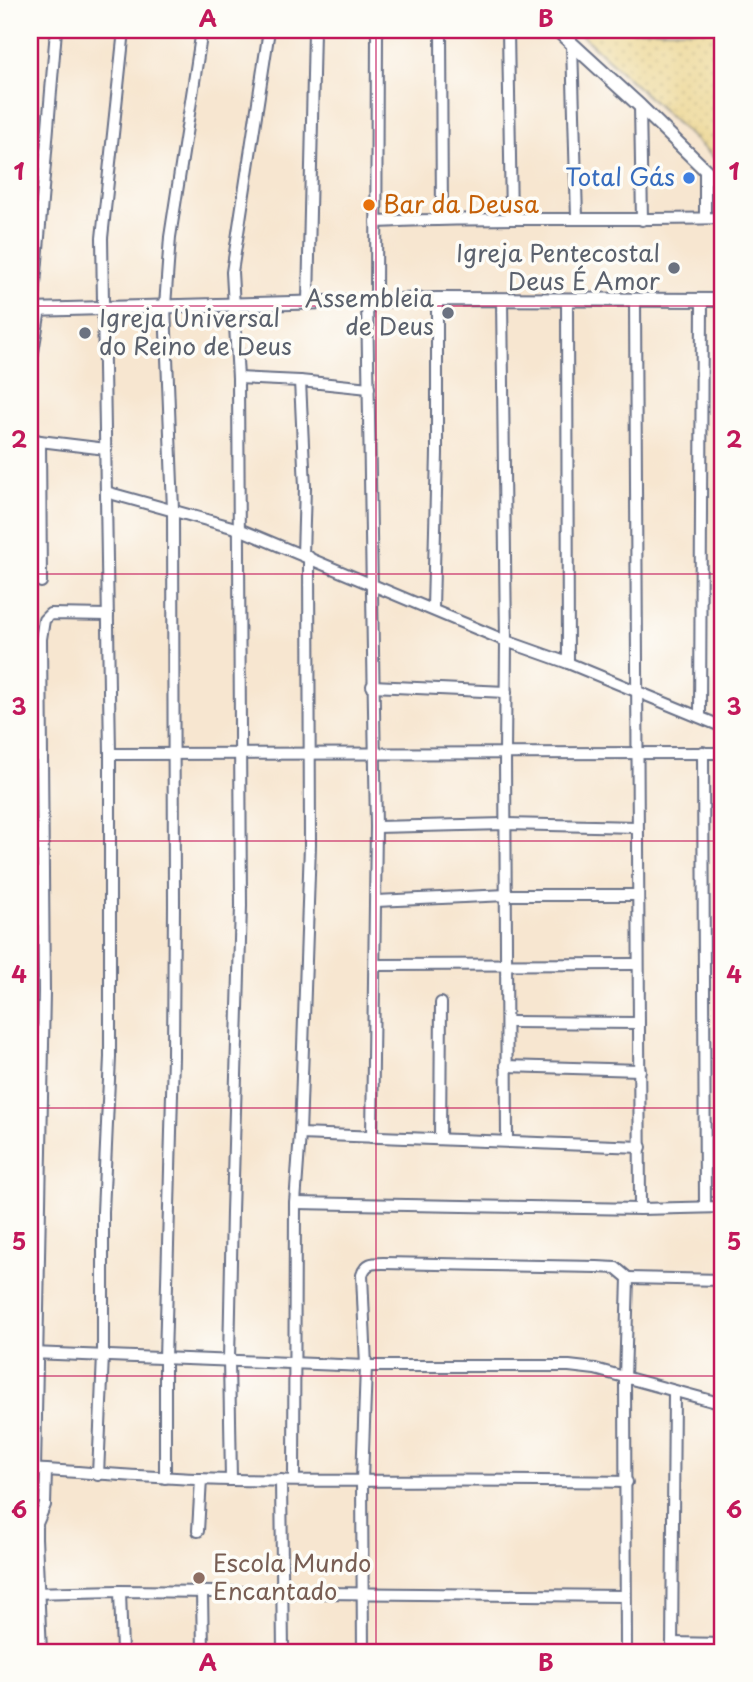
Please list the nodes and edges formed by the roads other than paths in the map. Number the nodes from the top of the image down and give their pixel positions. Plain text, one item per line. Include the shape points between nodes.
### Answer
1 (56, 30) edge
2 (124, 30) edge
3 (202, 30) edge
4 (268, 30) edge
5 (314, 30) edge
6 (377, 30) edge
7 (441, 30) edge
8 (508, 30) edge
9 (557, 30) edge
10 (572, 45) junction
11 (640, 106) junction
12 (705, 171) junction
13 (723, 187) edge
14 (577, 218) junction
15 (705, 218) junction
16 (723, 218) edge
17 (442, 219) junction
18 (511, 219) junction
19 (642, 220) junction
20 (376, 222) junction
21 (437, 299) junction
22 (502, 299) junction
23 (567, 299) junction
24 (372, 300) junction
25 (635, 300) junction
26 (702, 300) junction
27 (723, 300) edge
28 (308, 302) junction
29 (165, 306) junction
30 (233, 306) junction
31 (102, 308) junction
32 (34, 310) edge
33 (30, 370) edge
34 (238, 378) junction
35 (300, 381) junction
36 (369, 388) junction
37 (35, 440) edge
38 (106, 449) junction
39 (106, 492) junction
40 (173, 510) junction
41 (239, 529) junction
42 (306, 556) junction
43 (41, 582) dead end
44 (373, 584) junction
45 (433, 608) junction
46 (108, 615) junction
47 (506, 640) junction
48 (568, 663) junction
49 (372, 687) junction
50 (636, 691) junction
51 (506, 692) junction
52 (701, 717) junction
53 (723, 727) edge
54 (703, 752) junction
55 (309, 753) junction
56 (374, 753) junction
57 (723, 753) edge
58 (110, 754) junction
59 (505, 754) junction
60 (637, 754) junction
61 (173, 755) junction
62 (241, 755) junction
63 (506, 824) junction
64 (376, 827) junction
65 (637, 827) junction
66 (507, 895) junction
67 (638, 895) junction
68 (376, 901) junction
69 (506, 963) junction
70 (637, 964) junction
71 (375, 965) junction
72 (44, 990) junction
73 (30, 991) edge
74 (441, 1003) dead end
75 (508, 1022) junction
76 (638, 1023) junction
77 (506, 1066) junction
78 (640, 1070) junction
79 (300, 1134) junction
80 (372, 1137) junction
81 (439, 1139) junction
82 (507, 1140) junction
83 (640, 1147) junction
84 (295, 1203) junction
85 (705, 1207) junction
86 (723, 1207) edge
87 (640, 1209) junction
88 (628, 1278) junction
89 (723, 1280) edge
90 (33, 1353) edge
91 (103, 1355) junction
92 (165, 1359) junction
93 (229, 1359) junction
94 (295, 1363) junction
95 (366, 1366) junction
96 (625, 1378) junction
97 (674, 1391) junction
98 (723, 1404) edge
99 (37, 1469) edge
100 (98, 1475) junction
101 (165, 1478) junction
102 (201, 1479) junction
103 (231, 1480) junction
104 (281, 1480) junction
105 (294, 1480) junction
106 (362, 1480) junction
107 (627, 1482) junction
108 (198, 1531) dead end
109 (120, 1591) junction
110 (202, 1592) junction
111 (363, 1592) junction
112 (34, 1593) edge
113 (282, 1593) junction
114 (625, 1596) junction
115 (723, 1644) edge
116 (672, 1647) edge
117 (41, 1652) edge
118 (122, 1652) edge
119 (203, 1652) edge
120 (283, 1652) edge
121 (363, 1652) edge
122 (626, 1652) edge

1 - 32 street
2 - 31 street via 102,238
3 - 29 street via 170,237
4 - 30 street via 233,255
5 - 28 street
6 - 20 street
7 - 17 street
8 - 18 street
9 - 10 street
10 - 11 street
10 - 14 street
11 - 12 street
11 - 19 street
12 - 13 street
12 - 15 street
14 - 18 street
14 - 19 street
15 - 16 street
15 - 19 street
17 - 18 street
17 - 20 street
20 - 24 street
21 - 22 street
21 - 24 street
21 - 45 street
22 - 23 street
22 - 47 street
23 - 25 street
23 - 48 street
24 - 28 street
24 - 36 street
25 - 26 street
25 - 50 street
26 - 27 street
26 - 52 street
28 - 30 street
29 - 30 street
29 - 31 street
29 - 40 street
30 - 34 street
31 - 32 street
31 - 38 street
32 - 33 street
34 - 35 street
34 - 41 street
35 - 36 street
35 - 42 street
36 - 44 street
37 - 38 street
37 - 43 street
38 - 39 street
39 - 40 street
39 - 46 street
40 - 41 street
40 - 61 street
41 - 42 street
41 - 62 street
42 - 44 street
42 - 55 street
44 - 45 street
44 - 49 street
45 - 47 street
46 - 58 street
46 - 72 street via 50,614 42,628
47 - 48 street
47 - 51 street
48 - 50 street
49 - 51 street
49 - 56 street
50 - 52 street
50 - 60 street
51 - 59 street
52 - 53 street
54 - 57 street
54 - 60 street
54 - 85 street
55 - 56 street
55 - 62 street
55 - 79 street via 309,914
56 - 59 street
56 - 64 street
58 - 61 street
58 - 91 street via 110,1057
59 - 60 street
59 - 63 street
60 - 65 street
61 - 62 street
61 - 92 street via 173,1056
62 - 93 street
63 - 64 street
63 - 65 street
63 - 66 street
64 - 68 street
65 - 67 street
66 - 67 street
66 - 68 street
66 - 69 street
67 - 70 street
68 - 71 street
69 - 70 street
69 - 71 street
69 - 75 street
70 - 76 street
71 - 80 street
72 - 73 street
72 - 90 street
74 - 81 street
75 - 76 street
75 - 77 street
76 - 78 street
77 - 78 street
77 - 82 street
78 - 83 street
79 - 80 street
79 - 84 street
80 - 81 street
81 - 82 street
82 - 83 street
83 - 87 street
84 - 87 street
84 - 94 street
85 - 86 street
85 - 87 street
88 - 89 street
88 - 95 street via 616,1268 370,1263 362,1275
88 - 96 street
90 - 91 street
90 - 99 street
91 - 92 street
91 - 100 street
92 - 93 street
92 - 101 street
93 - 94 street
93 - 103 street
94 - 95 street
94 - 105 street
95 - 96 street via 569,1366
95 - 106 street
96 - 97 street
96 - 107 street
97 - 98 street
97 - 116 street
99 - 100 street
99 - 112 street via 45,1505 36,1526
100 - 101 street
101 - 102 street
102 - 103 street
102 - 108 street
103 - 104 street
104 - 105 street
104 - 113 street
105 - 106 street
106 - 107 street
106 - 111 street
107 - 114 street
109 - 110 street
109 - 112 street
109 - 118 street
110 - 113 street
110 - 119 street
111 - 113 street
111 - 114 street
111 - 121 street
112 - 117 street
113 - 120 street
114 - 122 street
115 - 116 street

